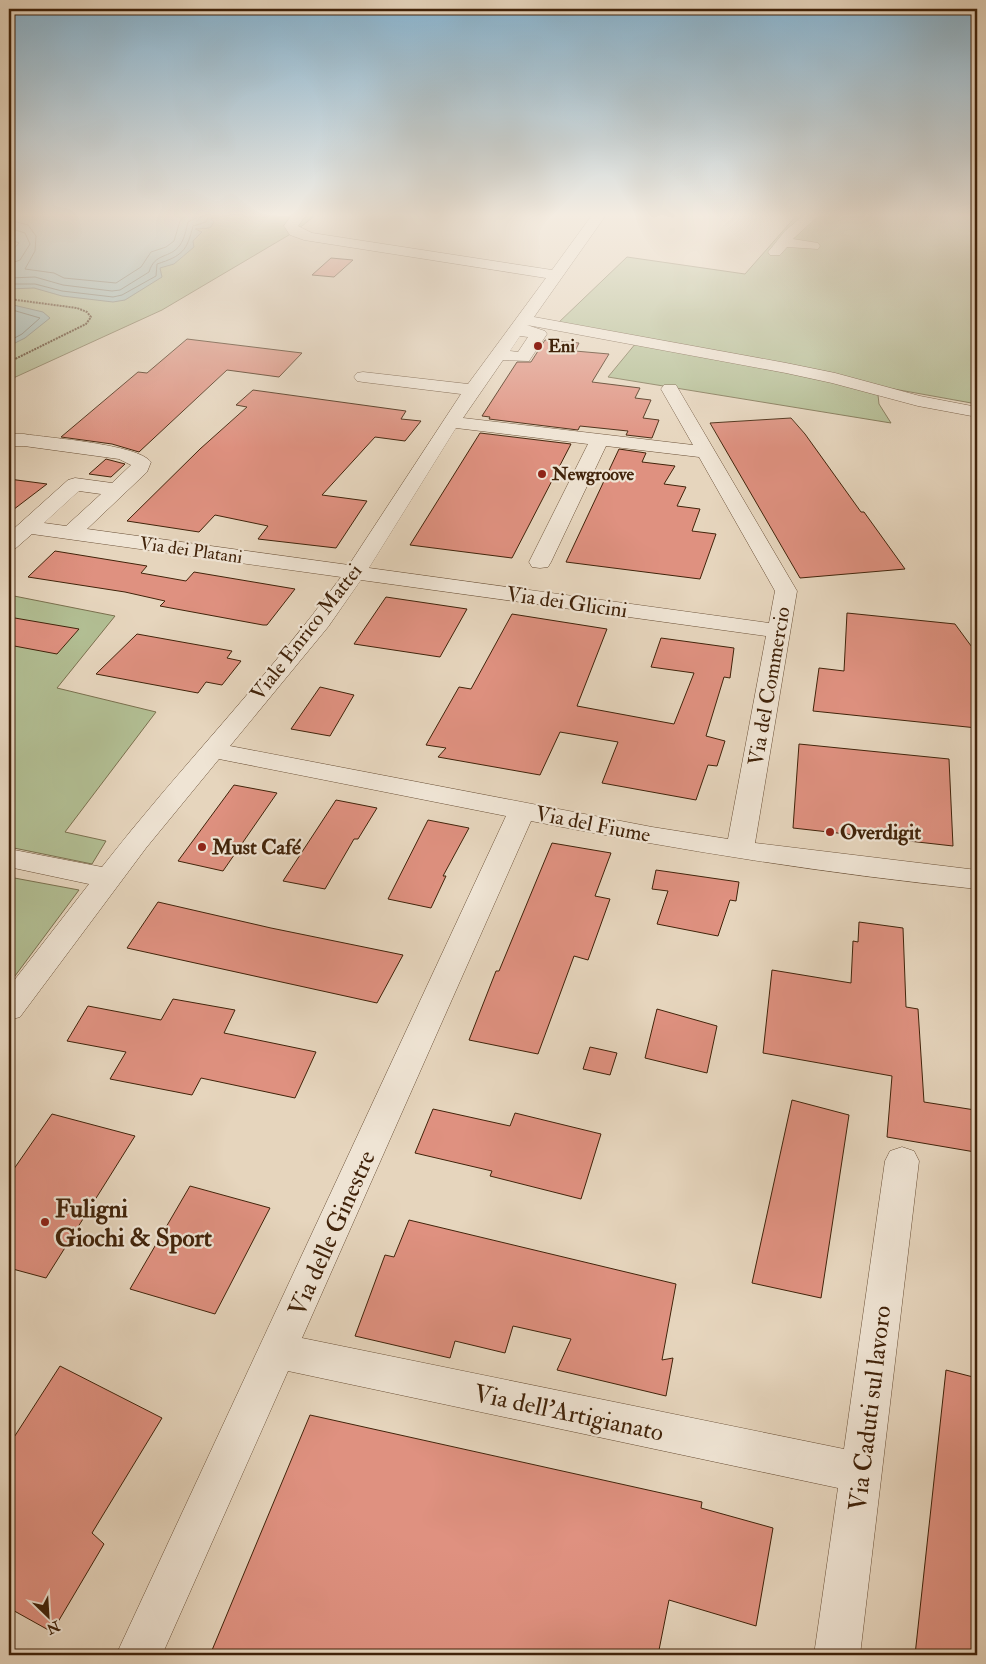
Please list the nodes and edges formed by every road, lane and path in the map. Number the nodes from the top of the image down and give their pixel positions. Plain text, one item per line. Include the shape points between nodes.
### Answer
1 (543, 293) edge
2 (9, 299) edge
3 (520, 325) junction
4 (9, 362) edge
5 (363, 377) dead end
6 (670, 389) dead end
7 (473, 390) junction
8 (977, 412) edge
9 (450, 422) junction
10 (9, 440) edge
11 (599, 440) junction
12 (706, 452) junction
13 (9, 454) edge
14 (34, 460) dead end
15 (60, 464) dead end
16 (111, 489) junction
17 (27, 527) junction
18 (71, 533) junction
19 (9, 544) edge
20 (540, 562) dead end
21 (355, 572) junction
22 (779, 632) junction
23 (211, 750) junction
24 (522, 811) junction
25 (740, 850) junction
26 (9, 858) edge
27 (107, 878) junction
28 (977, 880) edge
29 (9, 1009) edge
30 (902, 1161) dead end
31 (277, 1351) junction
32 (861, 1473) junction
33 (139, 1655) edge
34 (837, 1655) edge

1 - 3 street, Viale Enrico Mattei
2 - 4 path via 77,308 90,317 86,324
3 - 7 street, Viale Enrico Mattei
3 - 8 street via 786,368 918,401
5 - 7 street
6 - 12 street, Via del Commercio
7 - 9 street, Viale Enrico Mattei
9 - 11 street
9 - 21 street, Viale Enrico Mattei
10 - 16 street via 136,458 141,462 140,468
11 - 12 street
11 - 20 street
12 - 22 street, Via del Commercio via 786,591
13 - 14 street
15 - 16 street via 124,466 126,469
16 - 17 street via 75,484
16 - 18 street
17 - 18 street, Via dei Platani
17 - 19 street
18 - 21 street, Via dei Platani
21 - 22 street, Via dei Glicini
21 - 23 street, Viale Enrico Mattei via 320,622
22 - 25 street, Via del Commercio
23 - 24 street, Via del Fiume
23 - 27 street, Viale Enrico Mattei
24 - 25 street, Via del Fiume
24 - 31 street, Via delle Ginestre
25 - 28 street, Via del Fiume
26 - 27 street
27 - 29 street, Viale Enrico Mattei
30 - 32 street, Via Caduti sul lavoro
31 - 32 street, Via dell'Artigianato
31 - 33 street, Via delle Ginestre
32 - 34 street, Via Caduti sul lavoro

